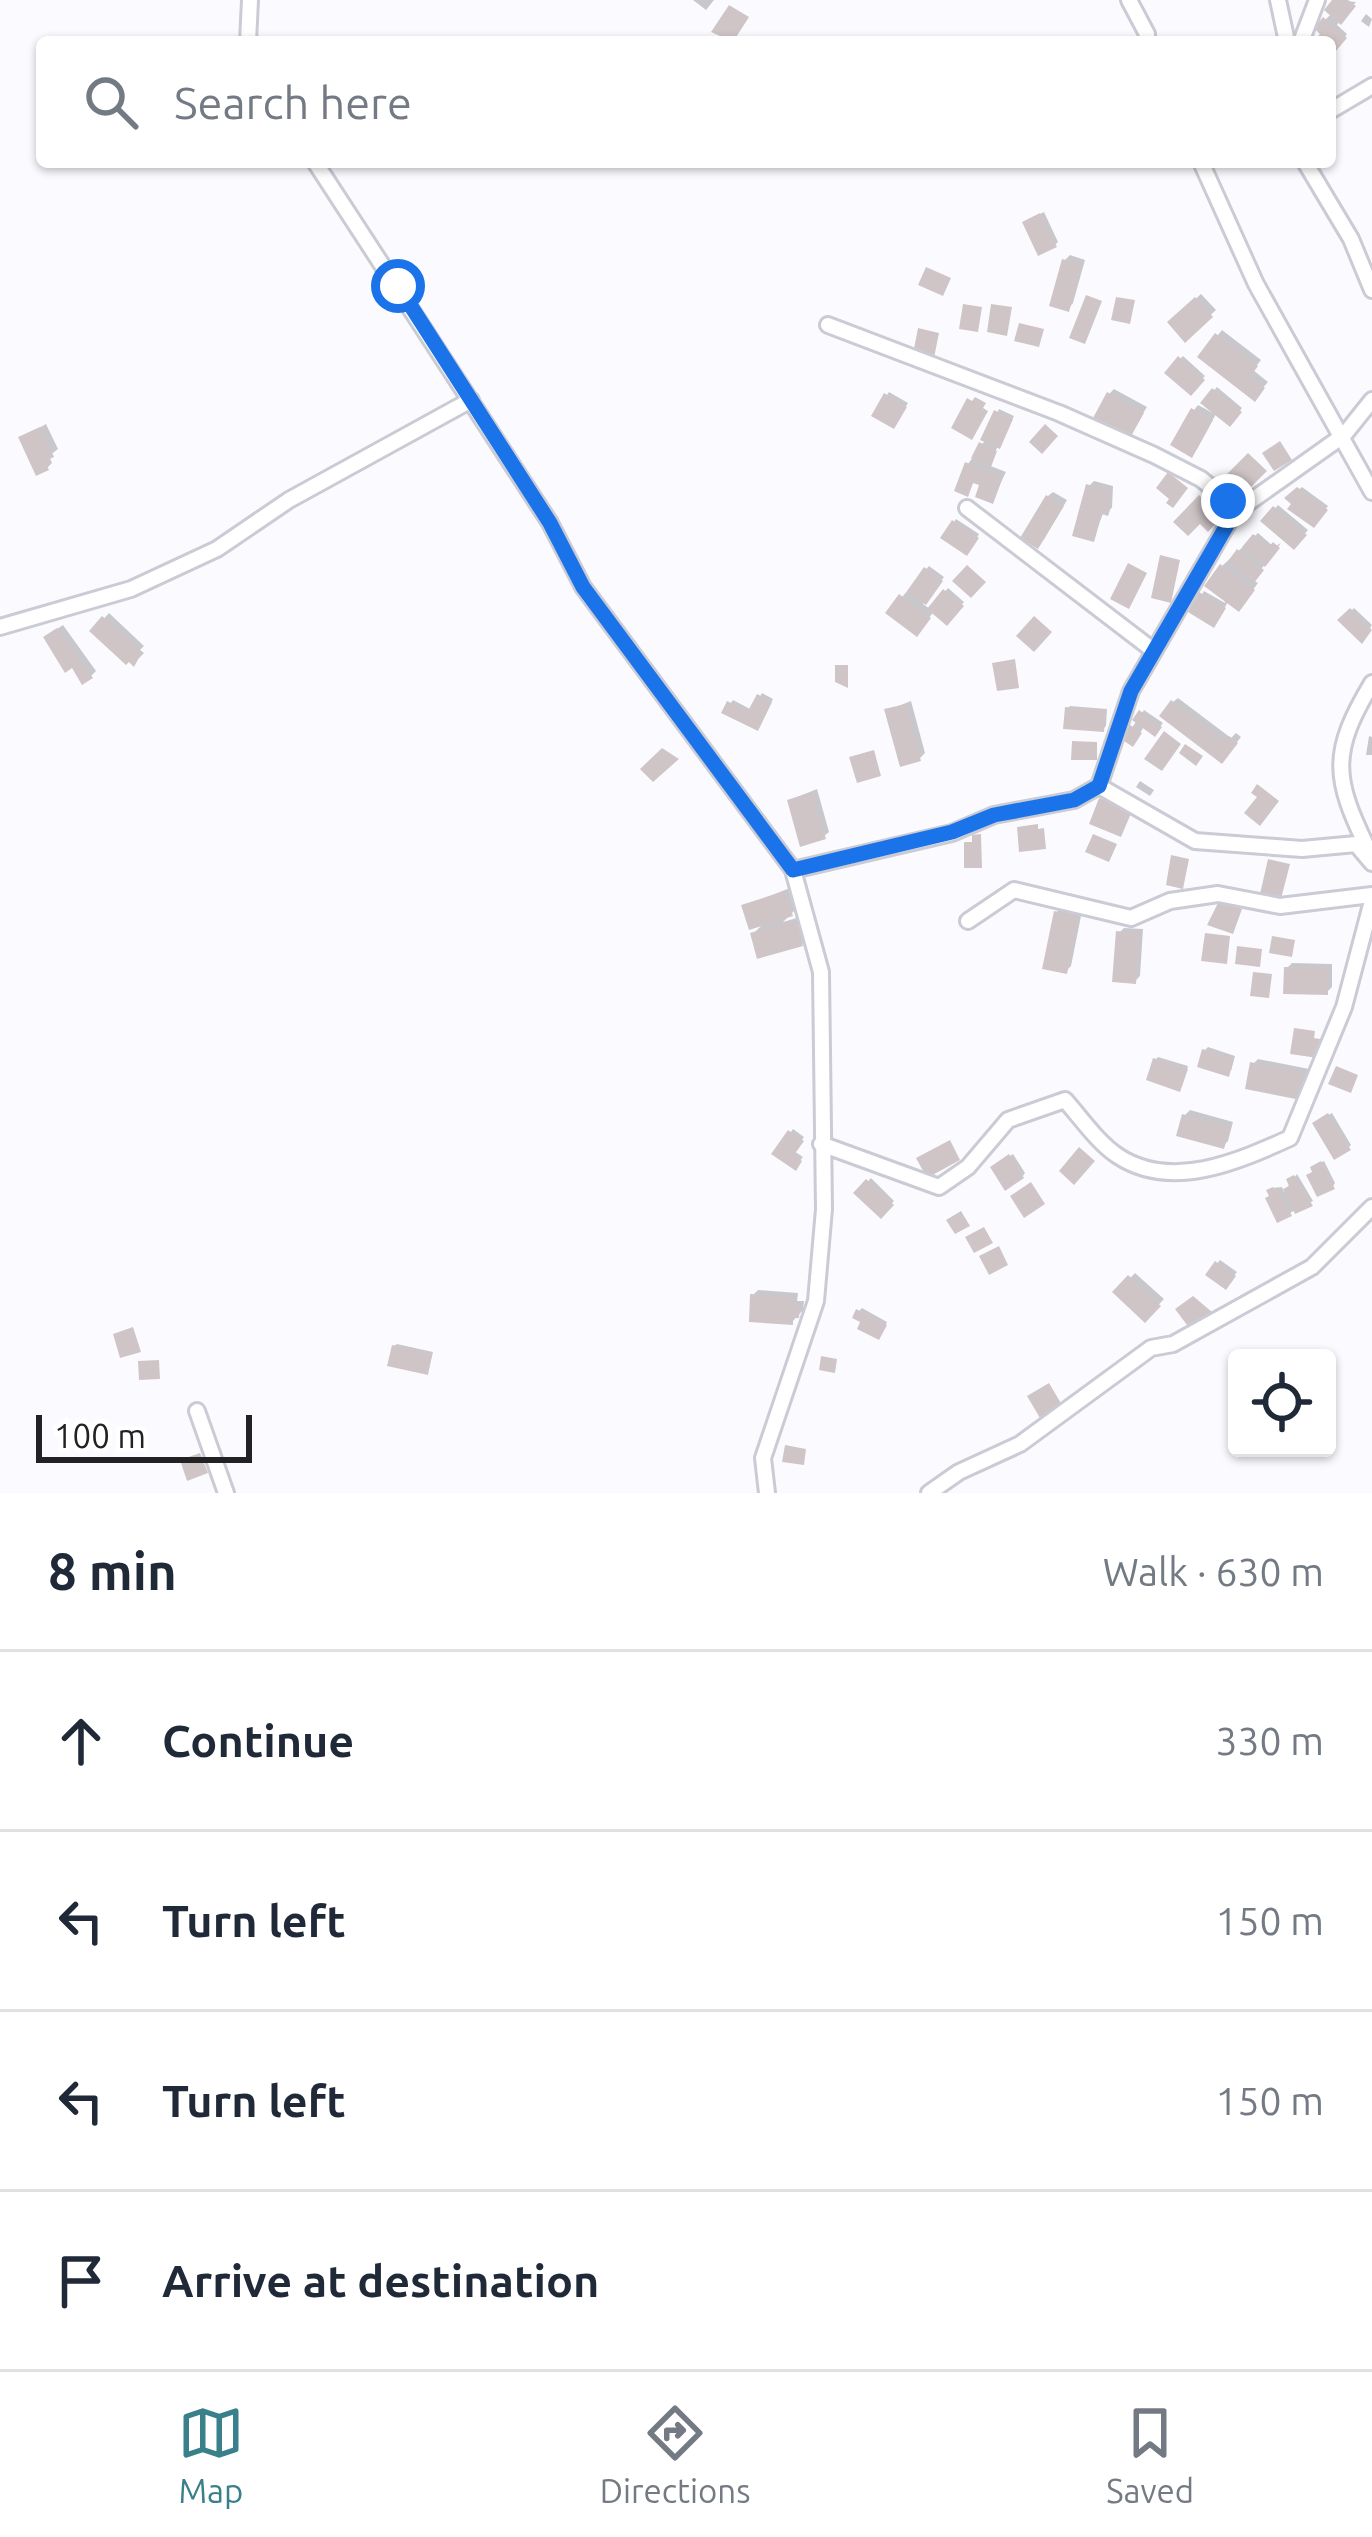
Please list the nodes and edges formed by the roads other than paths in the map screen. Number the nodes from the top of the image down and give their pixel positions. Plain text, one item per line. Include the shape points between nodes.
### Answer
1 (250, 0) edge
2 (1129, 0) edge
3 (1277, 0) edge
4 (1317, 0) edge
5 (248, 36) edge
6 (1147, 36) edge
7 (1286, 36) edge
8 (1303, 36) edge
9 (1372, 86) edge
10 (1336, 107) edge
11 (319, 168) edge
12 (1204, 168) edge
13 (1309, 168) edge
14 (1372, 290) edge
15 (828, 325) dead end
16 (471, 400) junction
17 (1372, 400) edge
18 (1344, 435) junction
19 (1372, 492) edge
20 (967, 508) dead end
21 (1234, 513) junction
22 (0, 627) edge
23 (1154, 651) junction
24 (1372, 683) edge
25 (1099, 786) junction
26 (1372, 860) edge
27 (793, 870) junction
28 (1372, 898) edge
29 (968, 921) dead end
30 (821, 1144) junction
31 (1372, 1207) edge
32 (197, 1411) dead end
33 (226, 1493) edge
34 (767, 1493) edge
35 (929, 1493) edge

1 - 5 street
2 - 6 street
3 - 7 street
4 - 8 street
9 - 10 street
11 - 16 street
12 - 18 street via 1256,284
13 - 14 street via 1352,238
15 - 21 street via 1154,455 1202,479
16 - 22 street via 217,549 131,589
16 - 27 street via 583,587
17 - 18 street
18 - 19 street
18 - 21 street
20 - 23 street
21 - 23 street
23 - 25 street via 1131,691
24 - 26 street via 1339,754 1350,813
25 - 26 street via 1195,841 1302,849 1356,844
25 - 27 street via 1074,800
27 - 30 street via 821,973
28 - 29 street via 1280,906 1218,894 1170,901 1131,918 1014,890
28 - 30 street via 1344,1006 1290,1138 1249,1157 1156,1174 1115,1155 1065,1100 1007,1120 968,1167 939,1187
30 - 34 street via 816,1301 763,1458
31 - 35 street via 1312,1267 1173,1344 1151,1348 1020,1444
32 - 33 street

